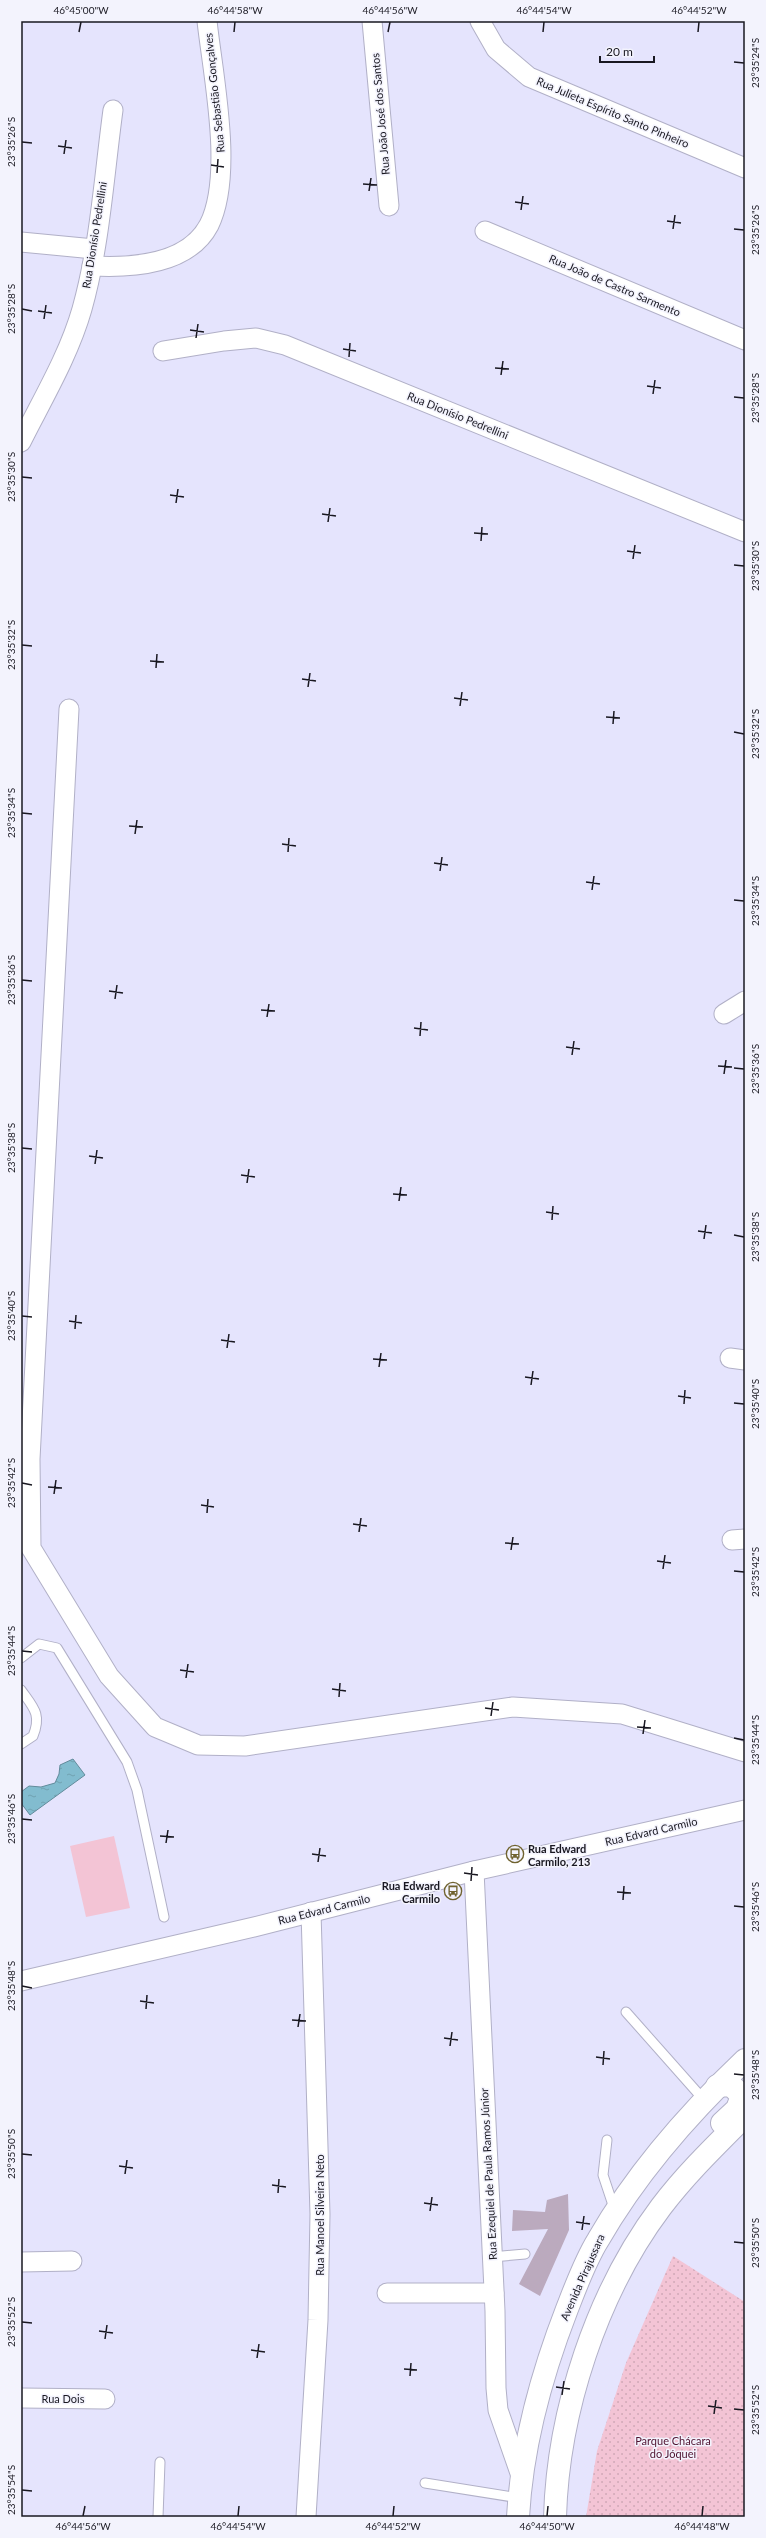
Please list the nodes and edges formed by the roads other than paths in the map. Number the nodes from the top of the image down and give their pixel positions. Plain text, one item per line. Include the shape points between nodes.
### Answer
1 (207, 21) edge
2 (372, 21) edge
3 (480, 21) edge
4 (113, 110) dead end
5 (745, 168) edge
6 (389, 206) dead end
7 (485, 231) dead end
8 (21, 242) edge
9 (93, 258) junction
10 (745, 340) edge
11 (163, 352) dead end
12 (21, 442) edge
13 (745, 532) edge
14 (69, 709) dead end
15 (745, 1001) edge
16 (724, 1014) dead end
17 (21, 1658) edge
18 (21, 1690) edge
19 (21, 1744) edge
20 (745, 1752) edge
21 (745, 1810) edge
22 (474, 1871) junction
23 (311, 1912) junction
24 (164, 1917) dead end
25 (21, 1981) edge
26 (626, 2012) dead end
27 (745, 2060) edge
28 (711, 2093) junction
29 (745, 2116) edge
30 (607, 2140) dead end
31 (684, 2178) junction
32 (615, 2212) junction
33 (525, 2254) dead end
34 (492, 2257) junction
35 (72, 2261) dead end
36 (21, 2262) edge
37 (387, 2292) dead end
38 (494, 2293) junction
39 (21, 2398) edge
40 (105, 2398) dead end
41 (160, 2462) dead end
42 (520, 2473) junction
43 (425, 2483) dead end
44 (519, 2507) edge
45 (158, 2517) edge
46 (306, 2517) edge
47 (555, 2517) edge

1 - 9 street, Rua Sebastião Gonçalves via 221,149 217,201 208,226 192,243 175,255 149,263 121,267
2 - 6 street, Rua João José dos Santos
3 - 5 street, Rua Julieta Espírito Santo Pinheiro via 496,49 530,77
4 - 9 street, Rua Dionísio Pedrellini
7 - 10 street, Rua João de Castro Sarmento
8 - 9 street, Rua Sebastião Gonçalves
9 - 12 street, Rua Dionísio Pedrellini via 76,324
11 - 13 street, Rua Dionísio Pedrellini via 256,338 286,345
14 - 20 street via 30,1459 31,1548 110,1676 155,1727 198,1745 245,1746 513,1707 622,1714
15 - 16 street
17 - 24 lane via 38,1644 56,1648 126,1762 137,1790
18 - 19 lane via 37,1713 38,1721 33,1736
21 - 22 street, Rua Edvard Carmilo
22 - 23 street, Rua Edvard Carmilo
22 - 34 street, Rua Ezequiel de Paula Ramos Júnior
23 - 25 street, Rua Edvard Carmilo
23 - 46 street, Rua Manoel Silveira Neto via 320,2214 318,2320
26 - 28 lane
27 - 28 main road, Avenida Pirajussara
28 - 31 main road via 731,2085 742,2096 741,2102 708,2137
28 - 32 main road, Avenida Pirajussara via 671,2136
29 - 31 main road
30 - 32 lane via 603,2175
31 - 47 main road via 660,2207 619,2275 590,2344 575,2384 562,2447
32 - 42 main road, Avenida Pirajussara via 597,2241 580,2277 546,2363
33 - 34 lane
34 - 38 street, Rua Ezequiel de Paula Ramos Júnior
35 - 36 street
37 - 38 street
38 - 42 street, Rua Ezequiel de Paula Ramos Júnior via 494,2358 498,2410
39 - 40 street, Rua Dois
41 - 45 lane
42 - 44 main road, Avenida Pirajussara
43 - 44 lane

